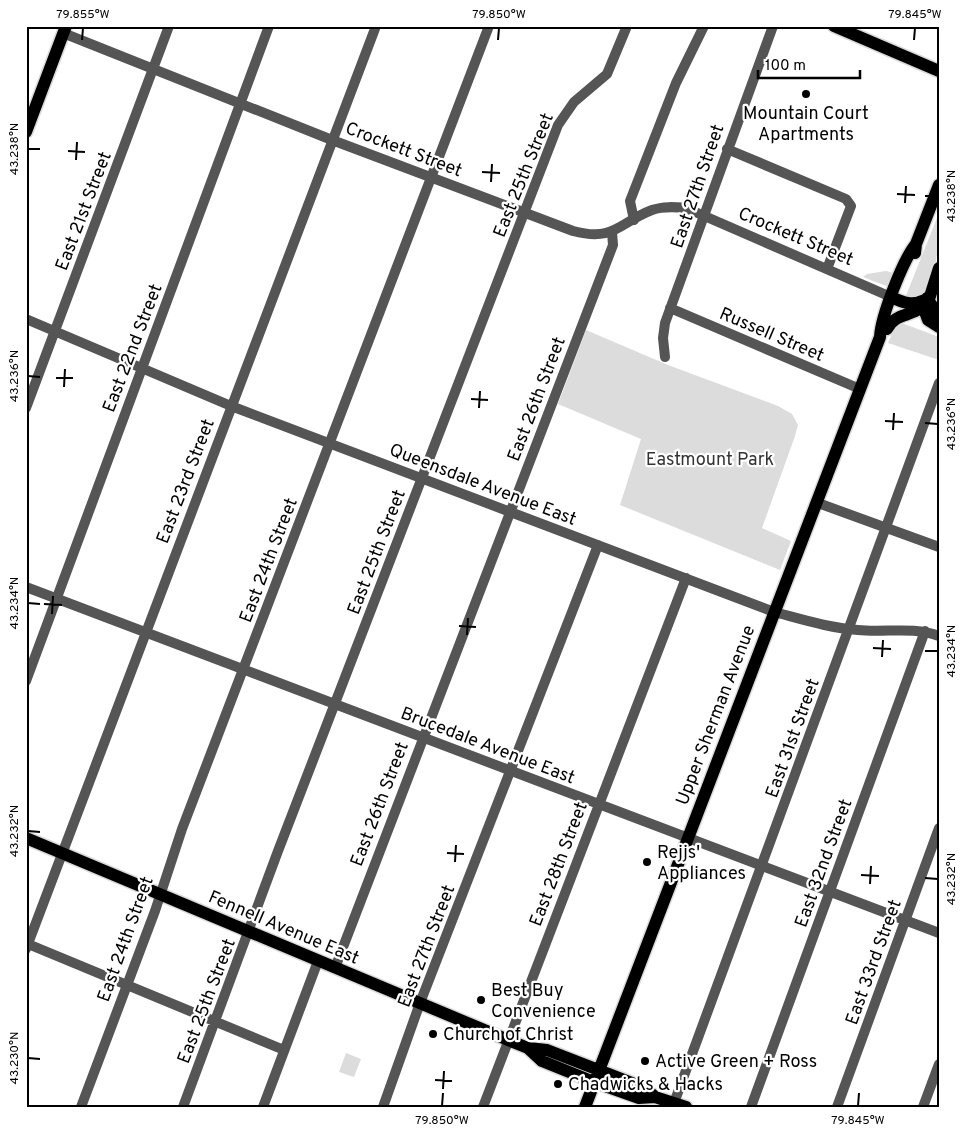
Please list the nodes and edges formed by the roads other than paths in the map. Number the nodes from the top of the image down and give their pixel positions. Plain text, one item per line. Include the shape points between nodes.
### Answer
1 (169, 26) edge
2 (269, 26) edge
3 (376, 26) edge
4 (490, 26) edge
5 (626, 26) edge
6 (704, 26) edge
7 (773, 26) edge
8 (834, 26) edge
9 (65, 30) edge
10 (152, 68) junction
11 (939, 71) edge
12 (240, 104) junction
13 (26, 131) edge
14 (332, 140) junction
15 (727, 149) junction
16 (431, 178) junction
17 (939, 185) edge
18 (525, 212) junction
19 (704, 215) junction
20 (634, 220) junction
21 (612, 232) junction
22 (939, 268) edge
23 (827, 269) junction
24 (895, 298) junction
25 (927, 298) junction
26 (670, 308) junction
27 (899, 316) junction
28 (939, 316) edge
29 (26, 319) edge
30 (939, 328) edge
31 (55, 331) junction
32 (883, 333) junction
33 (665, 357) dead end
34 (142, 368) junction
35 (939, 382) edge
36 (860, 389) junction
37 (231, 406) junction
38 (26, 408) edge
39 (329, 444) junction
40 (422, 479) junction
41 (818, 502) junction
42 (510, 512) junction
43 (886, 527) junction
44 (598, 545) junction
45 (939, 548) edge
46 (686, 578) junction
47 (26, 587) edge
48 (57, 599) junction
49 (774, 612) junction
50 (848, 629) junction
51 (924, 631) junction
52 (146, 632) junction
53 (939, 636) edge
54 (244, 670) junction
55 (26, 681) edge
56 (334, 704) junction
57 (423, 738) junction
58 (511, 770) junction
59 (599, 804) junction
60 (939, 828) edge
61 (26, 838) edge
62 (686, 838) junction
63 (62, 852) junction
64 (762, 867) junction
65 (830, 892) junction
66 (160, 894) junction
67 (906, 920) junction
68 (249, 932) junction
69 (939, 933) edge
70 (27, 946) edge
71 (318, 960) junction
72 (335, 968) junction
73 (127, 984) junction
74 (420, 1003) junction
75 (215, 1021) junction
76 (508, 1040) junction
77 (284, 1050) junction
78 (939, 1064) edge
79 (596, 1076) junction
80 (680, 1105) edge
81 (80, 1107) edge
82 (183, 1107) edge
83 (262, 1107) edge
84 (383, 1107) edge
85 (483, 1107) edge
86 (585, 1107) edge
87 (751, 1107) edge
88 (837, 1107) edge
89 (923, 1107) edge

1 - 10 street, East 21st Street
2 - 12 street, East 22nd Street
3 - 14 street, East 23rd Street
4 - 16 street, East 24th Street
5 - 18 street, East 25th Street via 607,74 574,102 561,119
6 - 20 street via 676,82 630,201
7 - 15 street, East 27th Street
8 - 11 main road
9 - 10 street, Crockett Street
9 - 13 main road
10 - 12 street, Crockett Street
10 - 31 street, East 21st Street
12 - 14 street, Crockett Street
12 - 34 street, East 22nd Street
14 - 16 street, Crockett Street
14 - 37 street, East 23rd Street
15 - 19 street, East 27th Street
15 - 23 street via 846,199 851,206
16 - 18 street, Crockett Street
16 - 39 street, East 24th Street
17 - 24 main road, Upper Sherman Avenue via 916,244 908,254
18 - 21 street, Crockett Street via 586,234
18 - 40 street, East 25th Street
19 - 20 street, Crockett Street via 686,208 667,207
19 - 23 street, Crockett Street
19 - 26 street, East 27th Street
20 - 21 street, Crockett Street
21 - 42 street, East 26th Street via 613,245
22 - 25 main road
23 - 24 street, Crockett Street
24 - 25 main road via 914,304
24 - 32 main road, Upper Sherman Avenue
25 - 27 main road via 920,310
25 - 28 main road
25 - 30 main road via 926,317
26 - 33 street, East 27th Street via 663,330
26 - 36 street, Russell Street
27 - 30 main road
27 - 32 main road
29 - 31 street, Queensdale Avenue East
31 - 34 street, Queensdale Avenue East
31 - 38 street, East 21st Street
32 - 36 main road, Upper Sherman Avenue
34 - 37 street, Queensdale Avenue East
34 - 48 street, East 22nd Street
35 - 43 street, East 31st Street
36 - 41 main road, Upper Sherman Avenue
37 - 39 street, Queensdale Avenue East
37 - 52 street, East 23rd Street
39 - 40 street, Queensdale Avenue East
39 - 54 street, East 24th Street
40 - 42 street, Queensdale Avenue East
40 - 56 street, East 25th Street
41 - 43 street
41 - 49 main road, Upper Sherman Avenue
42 - 44 street, Queensdale Avenue East
42 - 57 street, East 26th Street
43 - 45 street
43 - 50 street, East 31st Street
44 - 46 street, Queensdale Avenue East
44 - 58 street, East 27th Street
46 - 49 street, Queensdale Avenue East
46 - 59 street, East 28th Street
47 - 48 street, Brucedale Avenue East
48 - 52 street, Brucedale Avenue East
48 - 55 street, East 22nd Street
49 - 50 street, Queensdale Avenue East
49 - 62 main road, Upper Sherman Avenue
50 - 51 street, Queensdale Avenue East
50 - 64 street, East 31st Street
51 - 53 street, Queensdale Avenue East
51 - 65 street, East 32nd Street
52 - 54 street, Brucedale Avenue East
52 - 63 street, East 23rd Street
54 - 56 street, Brucedale Avenue East
54 - 66 street, East 24th Street
56 - 57 street, Brucedale Avenue East
56 - 68 street, East 25th Street
57 - 58 street, Brucedale Avenue East
57 - 72 street, East 26th Street
58 - 59 street, Brucedale Avenue East
58 - 74 street, East 27th Street
59 - 62 street, Brucedale Avenue East
59 - 76 street, East 28th Street
60 - 67 street, East 33rd Street
61 - 63 main road, Fennell Avenue East
62 - 64 street, Brucedale Avenue East
62 - 79 main road, Upper Sherman Avenue
63 - 66 main road, Fennell Avenue East
63 - 70 street, East 23rd Street
64 - 65 street, Brucedale Avenue East
64 - 80 street, East 31st Street
65 - 67 street, Brucedale Avenue East
65 - 87 street, East 32nd Street
66 - 68 main road, Fennell Avenue East
66 - 73 street, East 24th Street
67 - 69 street, Brucedale Avenue East
67 - 88 street, East 33rd Street
68 - 71 main road, Fennell Avenue East
68 - 75 street, East 25th Street
70 - 73 street
71 - 72 main road, Fennell Avenue East
71 - 77 street
72 - 74 main road, Fennell Avenue East
73 - 75 street
73 - 81 street, East 24th Street
74 - 76 main road, Fennell Avenue East
74 - 84 street, East 27th Street
75 - 77 street
75 - 82 street, East 25th Street
76 - 79 main road, Fennell Avenue East via 528,1048 542,1061
76 - 85 street, East 28th Street
77 - 83 street
78 - 89 street
79 - 80 main road, Fennell Avenue East via 645,1088 655,1097
79 - 86 main road, Upper Sherman Avenue

